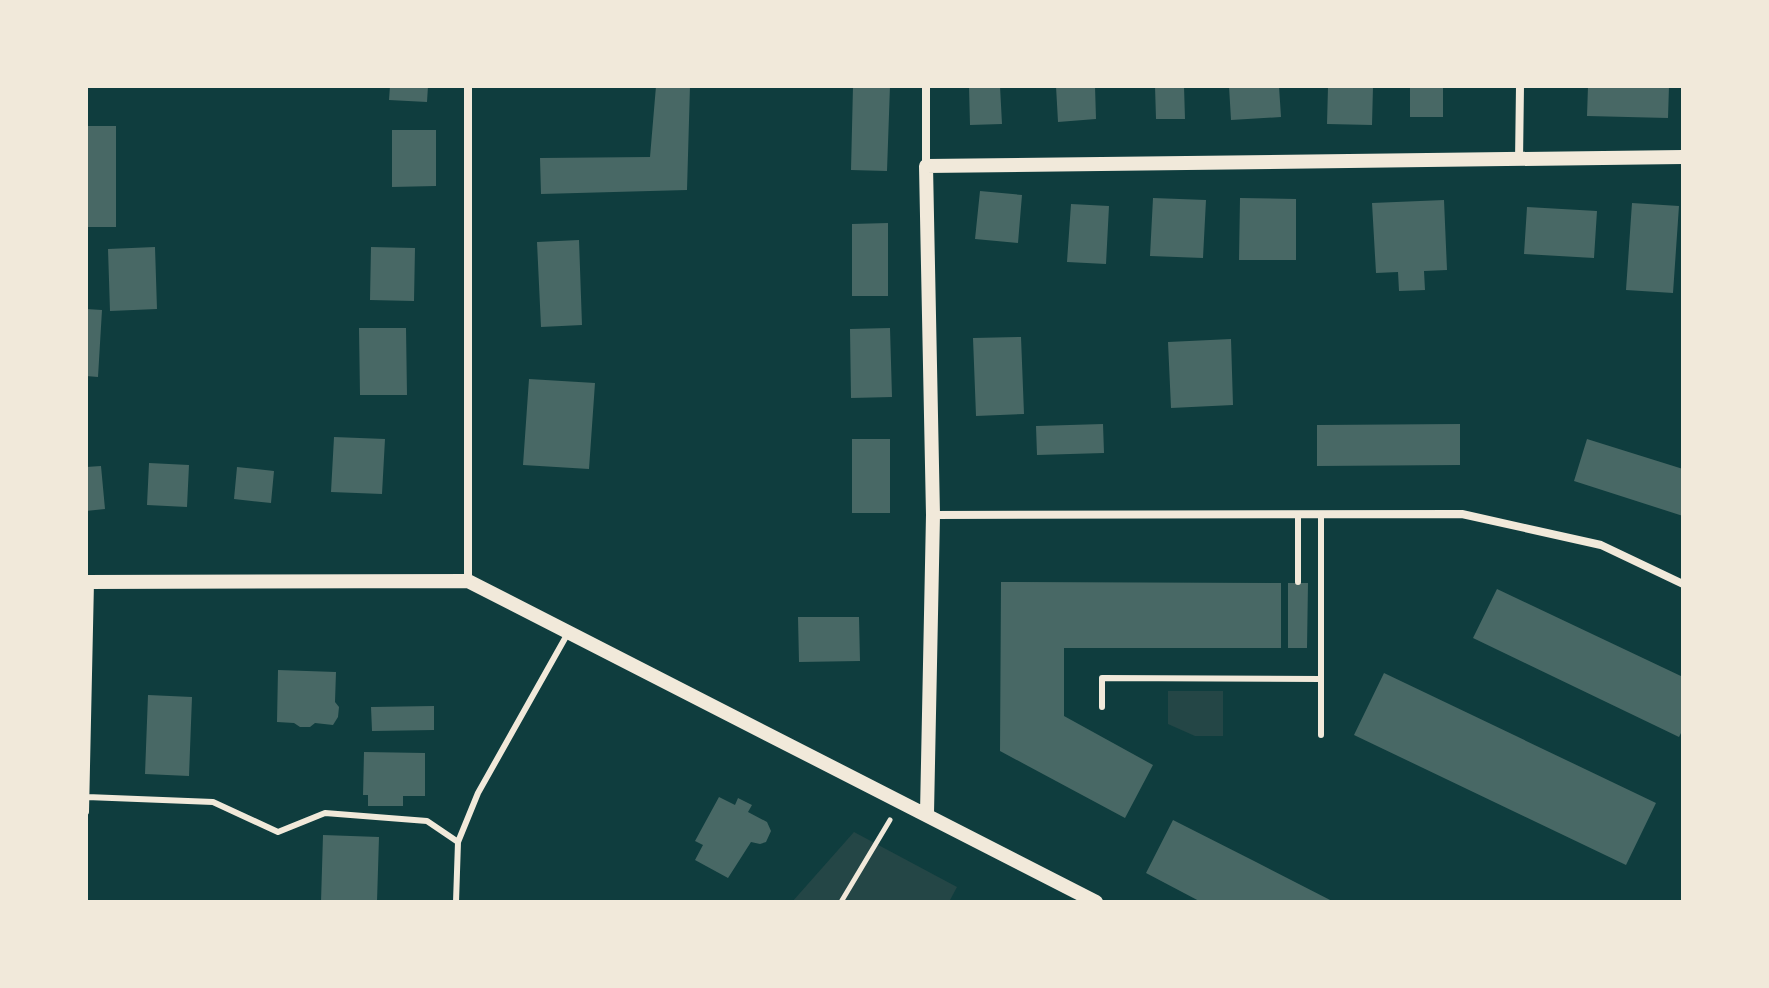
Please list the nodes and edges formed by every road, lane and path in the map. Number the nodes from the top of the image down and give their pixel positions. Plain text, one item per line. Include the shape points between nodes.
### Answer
1 (468, 86) edge
2 (926, 86) edge
3 (1520, 86) edge
4 (1683, 157) edge
5 (1519, 161) junction
6 (926, 166) junction
7 (933, 515) junction
8 (1298, 515) junction
9 (1321, 515) junction
10 (468, 581) junction
11 (89, 582) edge
12 (1298, 582) dead end
13 (1683, 584) edge
14 (569, 632) junction
15 (1321, 679) junction
16 (1102, 707) dead end
17 (1321, 735) dead end
18 (87, 797) edge
19 (902, 801) junction
20 (86, 812) edge
21 (927, 813) junction
22 (458, 842) junction
23 (456, 902) edge
24 (841, 902) edge
25 (1096, 902) edge

1 - 10 street
2 - 6 street
3 - 5 street
4 - 5 street
5 - 6 street
6 - 7 street
7 - 8 street
7 - 21 street
8 - 9 street
8 - 12 lane
9 - 13 street via 1462,514 1601,545
9 - 15 lane
10 - 11 street
10 - 14 street
11 - 18 lane
14 - 19 street
14 - 22 lane via 478,793
15 - 16 lane via 1102,678
15 - 17 lane
18 - 20 lane
18 - 22 lane via 213,802 278,832 325,813 427,821
19 - 21 street
19 - 24 path
21 - 25 street
22 - 23 lane

